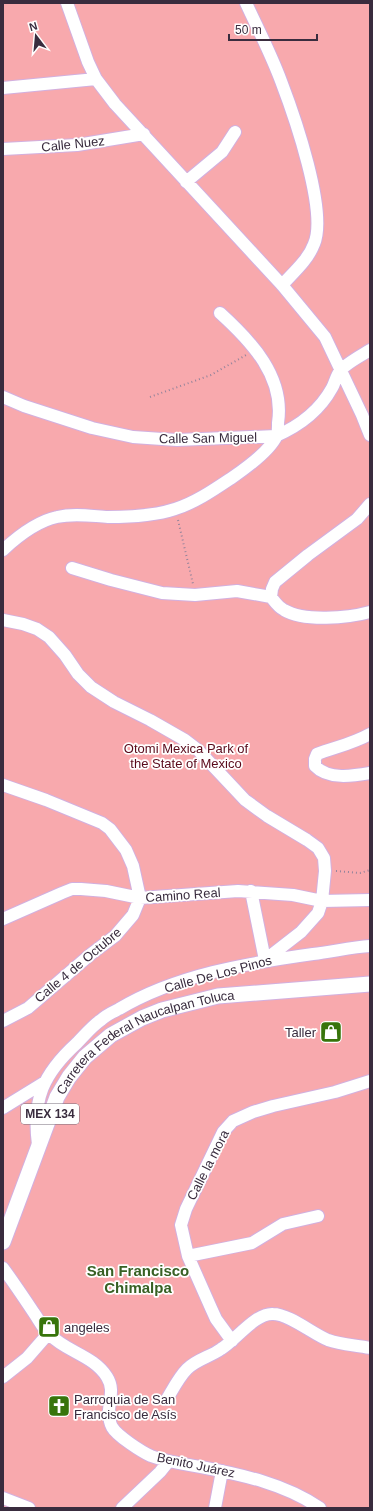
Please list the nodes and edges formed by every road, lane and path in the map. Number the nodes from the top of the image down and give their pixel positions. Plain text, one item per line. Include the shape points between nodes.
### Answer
1 (67, 3) edge
2 (246, 3) edge
3 (96, 79) junction
4 (3, 88) edge
5 (235, 132) dead end
6 (144, 134) junction
7 (3, 149) edge
8 (186, 182) junction
9 (282, 285) junction
10 (220, 313) dead end
11 (255, 349) junction
12 (370, 350) edge
13 (340, 370) junction
14 (150, 396) dead end
15 (3, 397) edge
16 (370, 434) edge
17 (276, 436) junction
18 (370, 504) edge
19 (175, 509) junction
20 (3, 550) edge
21 (72, 568) dead end
22 (195, 595) junction
23 (271, 597) junction
24 (370, 612) edge
25 (3, 620) edge
26 (370, 734) edge
27 (370, 773) edge
28 (3, 785) edge
29 (370, 870) edge
30 (325, 871) junction
31 (251, 891) junction
32 (140, 898) junction
33 (322, 900) junction
34 (370, 900) edge
35 (3, 919) edge
36 (370, 946) edge
37 (265, 960) junction
38 (370, 984) edge
39 (3, 1021) edge
40 (370, 1081) edge
41 (45, 1082) junction
42 (3, 1108) edge
43 (38, 1145) junction
44 (318, 1216) dead end
45 (6, 1225) edge
46 (3, 1242) edge
47 (188, 1256) junction
48 (3, 1268) edge
49 (48, 1334) junction
50 (232, 1341) junction
51 (370, 1348) edge
52 (3, 1378) edge
53 (167, 1399) dead end
54 (168, 1462) junction
55 (222, 1471) junction
56 (3, 1498) edge
57 (29, 1508) edge
58 (122, 1508) edge
59 (215, 1508) edge
60 (320, 1508) edge

1 - 3 street
2 - 9 street via 281,80 311,174 316,208 315,243 303,262
3 - 4 street
3 - 6 street via 115,104
5 - 8 street via 222,152
6 - 7 street, Calle Nuez via 76,146
6 - 8 street
8 - 9 street
9 - 13 street via 325,337
10 - 11 street
11 - 14 path via 211,375
11 - 17 street via 273,377 280,411
12 - 13 street
13 - 16 street
13 - 17 street, Calle San Miguel via 319,406 306,419
15 - 17 street, Calle San Miguel via 92,428 133,437 177,440
17 - 19 street via 264,452 240,472
18 - 23 street via 357,519 275,582
19 - 20 street via 143,515 56,517 28,531
19 - 22 path
21 - 22 street via 162,593
22 - 23 street via 237,591
23 - 24 street via 284,611 302,616 327,618
25 - 30 street via 37,629 49,637 78,674 91,686 198,750 245,800 318,848 324,858
26 - 27 street via 357,742 317,754 315,759 315,766 329,774 345,776
28 - 32 street via 102,823 110,829 126,850 133,866
29 - 30 path via 360,873
30 - 33 street
31 - 32 street, Camino Real
31 - 33 street, Camino Real
31 - 37 street
32 - 35 street, Camino Real via 92,889 72,890
32 - 39 street, Calle 4 de Octubre via 133,915 114,936 28,1008
33 - 34 street, Camino Real
33 - 37 street via 312,922
36 - 37 street, Calle De Los Pinos
37 - 41 street, Calle De Los Pinos via 170,985 132,1001 101,1020 72,1047
38 - 43 main road, Carretera Federal Naucalpan Toluca / MEX 134 via 218,996 142,1018 111,1035 85,1057 57,1097
40 - 47 street, Calle la mora via 274,1106 233,1121 223,1132 186,1209 182,1225
41 - 42 street
41 - 43 street, Calle De Los Pinos via 36,1107
43 - 45 main road, Carretera Federal Naucalpan Toluca / MEX 134
44 - 47 street via 283,1224 252,1243
45 - 46 main road, Carretera Federal Naucalpan Toluca / MEX 134
47 - 50 street, Calle la mora via 216,1319
48 - 49 street, Benito Juárez
49 - 52 street via 27,1358
49 - 54 street, Benito Juárez via 61,1345 89,1359 101,1369 111,1384 109,1420 113,1429 149,1455
50 - 51 street via 254,1321 273,1314 285,1316 330,1340
50 - 53 street via 186,1370
54 - 55 street, Benito Juárez
54 - 58 street
55 - 59 street
55 - 60 street, Benito Juárez via 266,1482 303,1497
56 - 57 street

